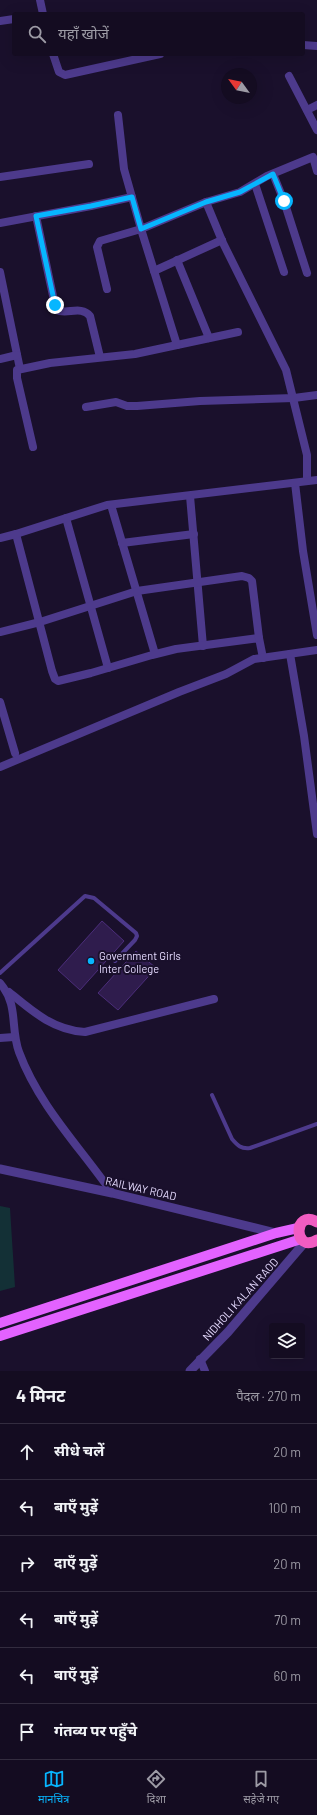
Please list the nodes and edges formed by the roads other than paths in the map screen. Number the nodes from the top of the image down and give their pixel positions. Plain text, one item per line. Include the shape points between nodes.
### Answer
1 (40, 0) edge
2 (42, 12) edge
3 (12, 18) edge
4 (0, 21) edge
5 (305, 45) edge
6 (317, 46) edge
7 (54, 56) edge
8 (151, 56) edge
9 (289, 76) dead end
10 (317, 105) edge
11 (307, 110) junction
12 (118, 115) dead end
13 (317, 130) edge
14 (315, 156) edge
15 (88, 164) dead end
16 (317, 171) edge
17 (273, 174) junction
18 (0, 177) edge
19 (255, 184) junction
20 (132, 197) junction
21 (206, 202) junction
22 (36, 216) junction
23 (0, 223) edge
24 (141, 229) junction
25 (222, 240) junction
26 (176, 260) junction
27 (154, 271) junction
28 (0, 272) edge
29 (284, 272) dead end
30 (307, 272) dead end
31 (106, 289) dead end
32 (238, 332) dead end
33 (209, 338) junction
34 (177, 345) junction
35 (17, 355) junction
36 (100, 357) junction
37 (0, 359) edge
38 (20, 369) junction
39 (317, 395) edge
40 (294, 398) junction
41 (86, 407) dead end
42 (33, 447) dead end
43 (317, 480) edge
44 (307, 481) junction
45 (295, 483) junction
46 (190, 496) junction
47 (111, 505) junction
48 (66, 518) junction
49 (16, 534) junction
50 (194, 534) junction
51 (0, 538) edge
52 (122, 542) junction
53 (198, 583) junction
54 (137, 592) junction
55 (91, 606) junction
56 (40, 622) junction
57 (0, 632) edge
58 (317, 635) edge
59 (259, 638) junction
60 (203, 646) junction
61 (317, 650) edge
62 (155, 654) junction
63 (290, 654) junction
64 (263, 658) junction
65 (108, 668) junction
66 (0, 702) edge
67 (15, 753) dead end
68 (0, 768) edge
69 (317, 834) edge
70 (115, 961) dead end
71 (0, 973) edge
72 (2, 986) edge
73 (214, 999) dead end
74 (14, 1037) junction
75 (0, 1038) edge
76 (212, 1094) dead end
77 (317, 1124) edge
78 (0, 1169) edge
79 (112, 1193) junction
80 (317, 1222) edge
81 (276, 1232) junction
82 (309, 1239) edge
83 (0, 1323) edge
84 (0, 1336) edge
85 (200, 1359) junction
86 (190, 1371) edge
87 (205, 1371) edge

1 - 2 street
3 - 4 street
5 - 6 street
7 - 8 street via 59,72 65,75
9 - 11 street
10 - 11 street
11 - 13 street
12 - 20 street via 120,148
14 - 16 street
14 - 17 street
15 - 18 street
17 - 19 street
17 - 30 street
19 - 21 street via 240,192
19 - 29 street
20 - 22 street
20 - 24 street
21 - 24 street
21 - 25 street
22 - 23 street
22 - 36 street via 56,310 87,312
24 - 27 street
24 - 31 street via 100,241 98,244
25 - 26 street
25 - 40 street via 286,370
26 - 27 street
26 - 33 street
27 - 34 street
28 - 35 street
32 - 33 street
33 - 34 street
34 - 36 street via 135,354
35 - 37 street
35 - 38 street
36 - 38 street
38 - 42 street via 16,372
39 - 40 street
40 - 41 street via 137,406 116,402
40 - 44 street via 307,455
43 - 44 street
44 - 45 street
45 - 46 street
45 - 58 street
46 - 47 street
46 - 50 street
47 - 48 street
47 - 52 street
48 - 49 street
48 - 55 street
49 - 51 street
49 - 56 street
50 - 52 street
50 - 53 street
52 - 54 street
53 - 54 street
53 - 59 street via 242,576 249,578 253,586
53 - 60 street
54 - 55 street
54 - 62 street
55 - 56 street
55 - 65 street
56 - 57 street
56 - 65 street via 55,679 62,681
59 - 60 street
59 - 64 street
60 - 62 street
61 - 63 street
62 - 65 street
63 - 64 street
63 - 69 street
64 - 68 street via 254,658 226,674
66 - 67 street
70 - 71 lane via 135,940 136,932 94,898 85,896
72 - 73 street via 36,1015 60,1028 74,1031 96,1030
72 - 74 street via 10,998 14,1013
74 - 75 street
74 - 79 street via 29,1078
76 - 77 lane via 232,1139 243,1149
78 - 79 street, RAILWAY ROAD
79 - 81 street, RAILWAY ROAD
80 - 82 highway via 309,1219 304,1221
81 - 82 main road
81 - 83 main road
82 - 84 main road
82 - 85 street, NIDHOLI KALAN RAOD via 228,1332
85 - 86 street, NIDHOLI KALAN RAOD
85 - 87 street

